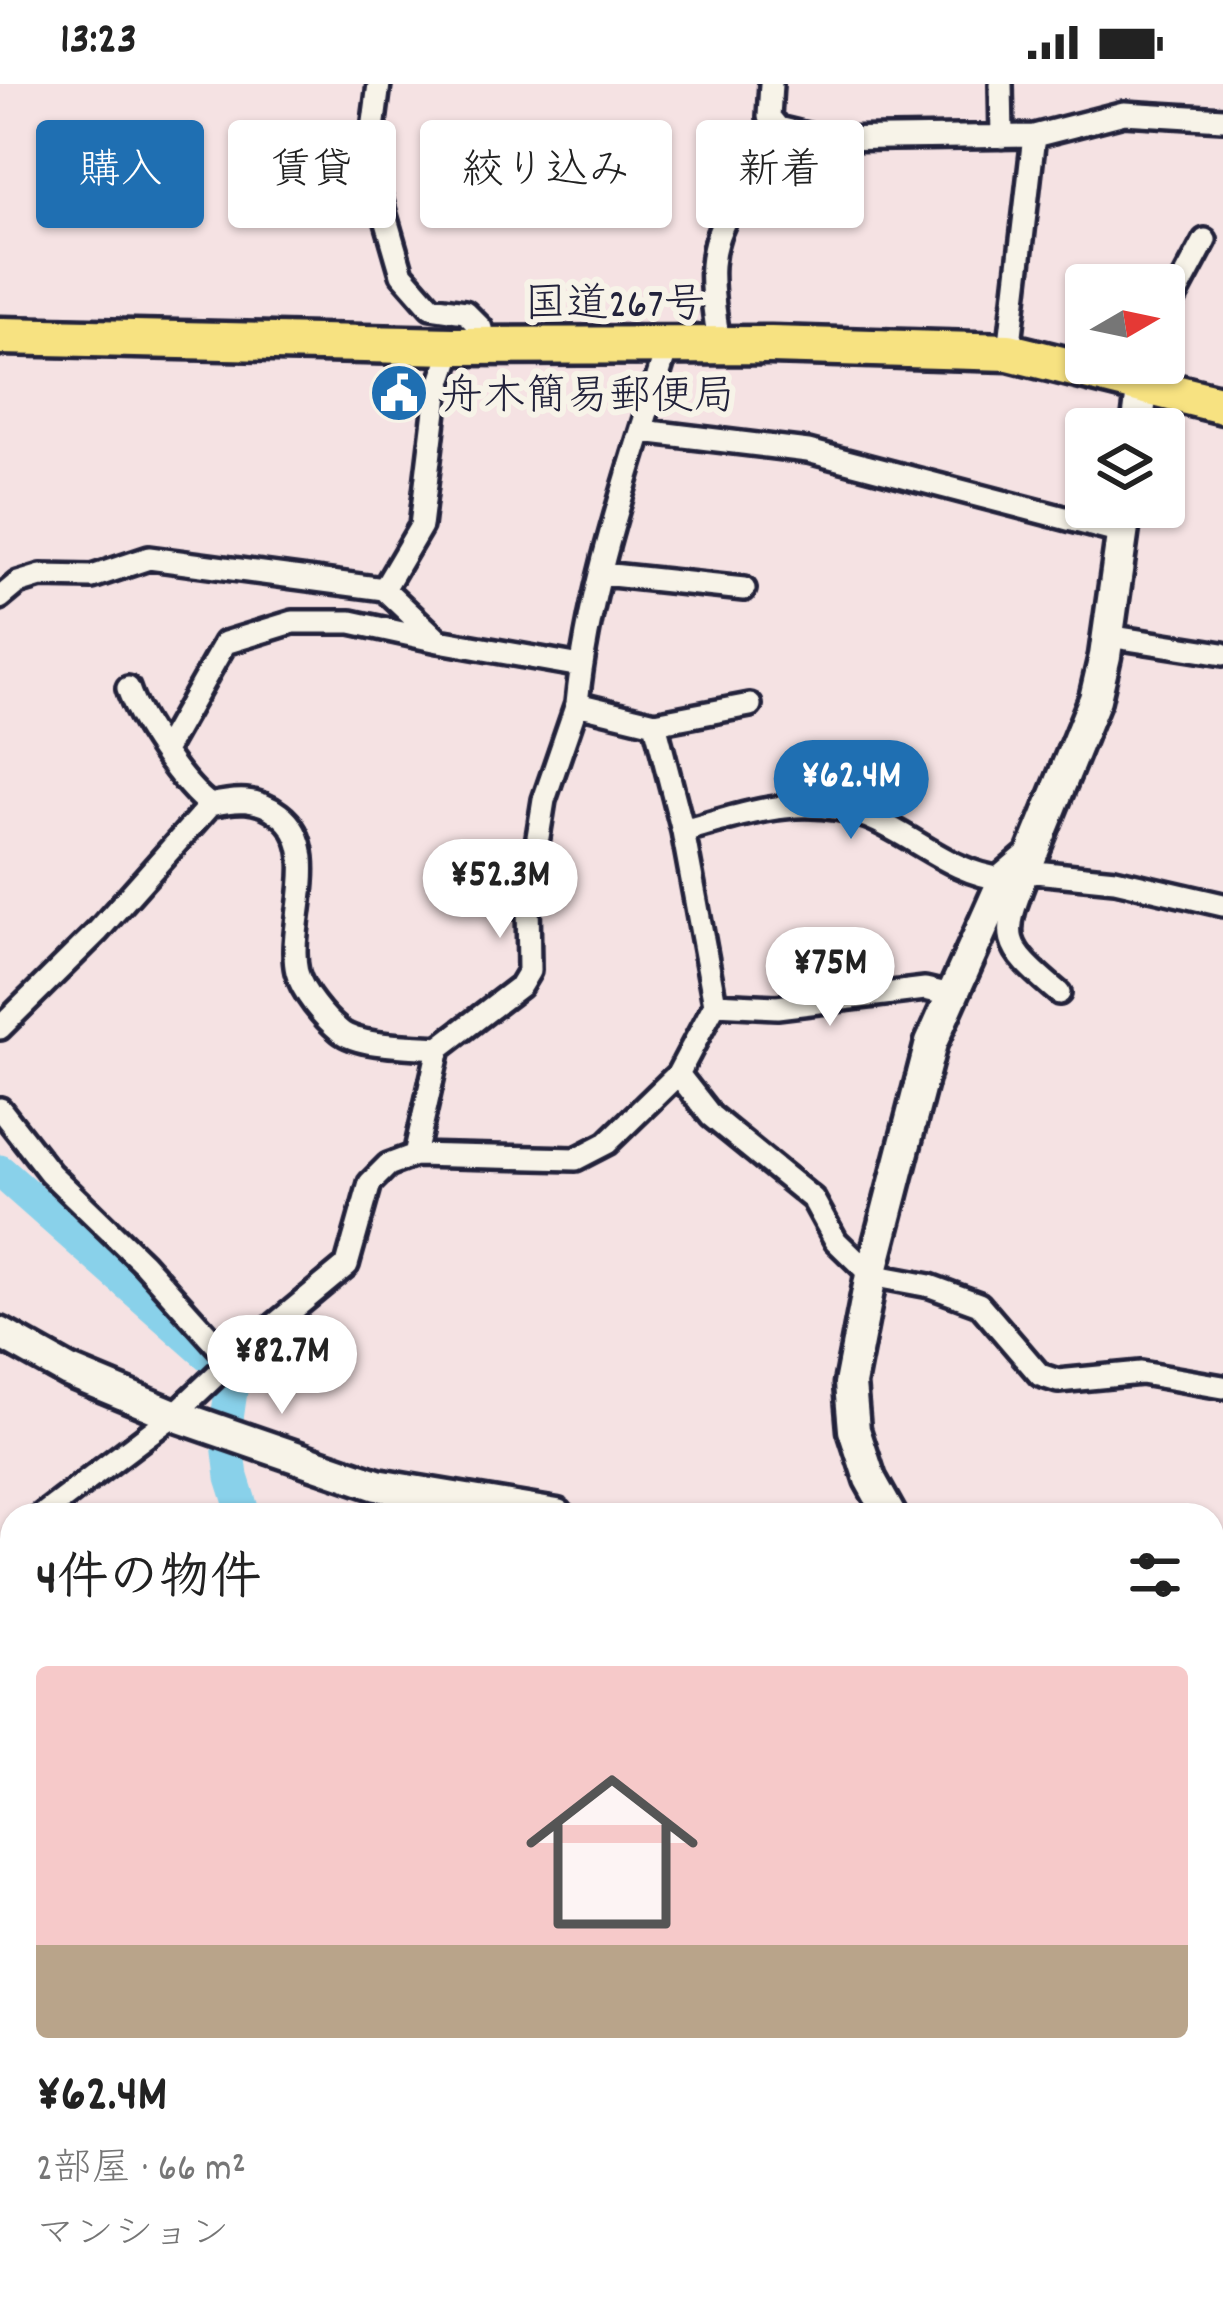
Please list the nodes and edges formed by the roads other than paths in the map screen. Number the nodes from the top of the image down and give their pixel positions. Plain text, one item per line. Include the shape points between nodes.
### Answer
1 (380, 84) edge
2 (771, 84) edge
3 (1001, 84) edge
4 (1223, 119) edge
5 (1001, 136) junction
6 (1034, 136) junction
7 (718, 228) edge
8 (1205, 240) dead end
9 (1185, 278) edge
10 (0, 336) edge
11 (468, 346) junction
12 (719, 346) junction
13 (667, 347) junction
14 (1009, 352) junction
15 (1065, 362) edge
16 (1164, 384) edge
17 (1223, 405) edge
18 (642, 431) junction
19 (1065, 507) edge
20 (1123, 528) edge
21 (602, 574) junction
22 (384, 589) junction
23 (743, 589) dead end
24 (0, 598) edge
25 (1108, 636) junction
26 (439, 641) junction
27 (1223, 654) edge
28 (581, 666) junction
29 (128, 688) dead end
30 (577, 704) junction
31 (750, 705) dead end
32 (655, 723) junction
33 (165, 749) junction
34 (210, 805) junction
35 (683, 831) junction
36 (1016, 873) junction
37 (1223, 904) edge
38 (1058, 993) dead end
39 (951, 994) junction
40 (715, 1004) junction
41 (0, 1028) edge
42 (439, 1048) junction
43 (678, 1074) junction
44 (0, 1109) edge
45 (415, 1155) junction
46 (871, 1275) junction
47 (0, 1333) edge
48 (231, 1360) junction
49 (1223, 1387) edge
50 (174, 1415) junction
51 (377, 1484) junction
52 (58, 1503) edge
53 (406, 1503) edge
54 (487, 1503) edge
55 (883, 1503) edge

1 - 11 street via 369,160 402,274 431,307 465,312 482,328
2 - 5 street via 769,117 778,128 824,139
3 - 5 street
4 - 6 street via 1124,113
5 - 6 street
6 - 14 street
7 - 12 street via 711,252
8 - 9 street
10 - 11 highway, 国道267号
11 - 13 highway, 国道267号
11 - 22 street via 437,394 422,526
12 - 13 highway, 国道267号
12 - 14 highway, 国道267号
13 - 18 street
14 - 15 highway, 国道267号
16 - 17 highway, 国道267号
18 - 19 street via 808,452
18 - 21 street
20 - 25 street
21 - 23 street
21 - 28 street
22 - 24 street via 149,558 92,577 40,576
22 - 26 street
25 - 27 street
25 - 36 street via 1079,744 1031,856
26 - 28 street
26 - 33 street via 351,622 293,622 225,643
28 - 30 street
29 - 33 street
30 - 32 street
30 - 42 street via 544,800 528,899 529,971
31 - 32 street
32 - 35 street
33 - 34 street
34 - 41 street
34 - 42 street via 261,803 297,832 296,969 340,1032
35 - 36 street via 787,803 822,805 868,817 976,876
35 - 40 street
36 - 37 street via 1115,880
36 - 38 street via 1010,939
36 - 39 street
39 - 40 street via 925,989 777,1007
39 - 46 street
40 - 43 street
42 - 45 street
43 - 45 street via 607,1143 576,1159
43 - 46 street via 711,1115 813,1199 836,1241
44 - 48 street via 50,1173
45 - 48 street via 370,1183 347,1265
46 - 49 street via 979,1304 1040,1375 1058,1382 1142,1373
46 - 55 street via 850,1384 854,1430
47 - 50 street
48 - 50 street
50 - 51 street
50 - 52 street
51 - 53 street
51 - 54 street

